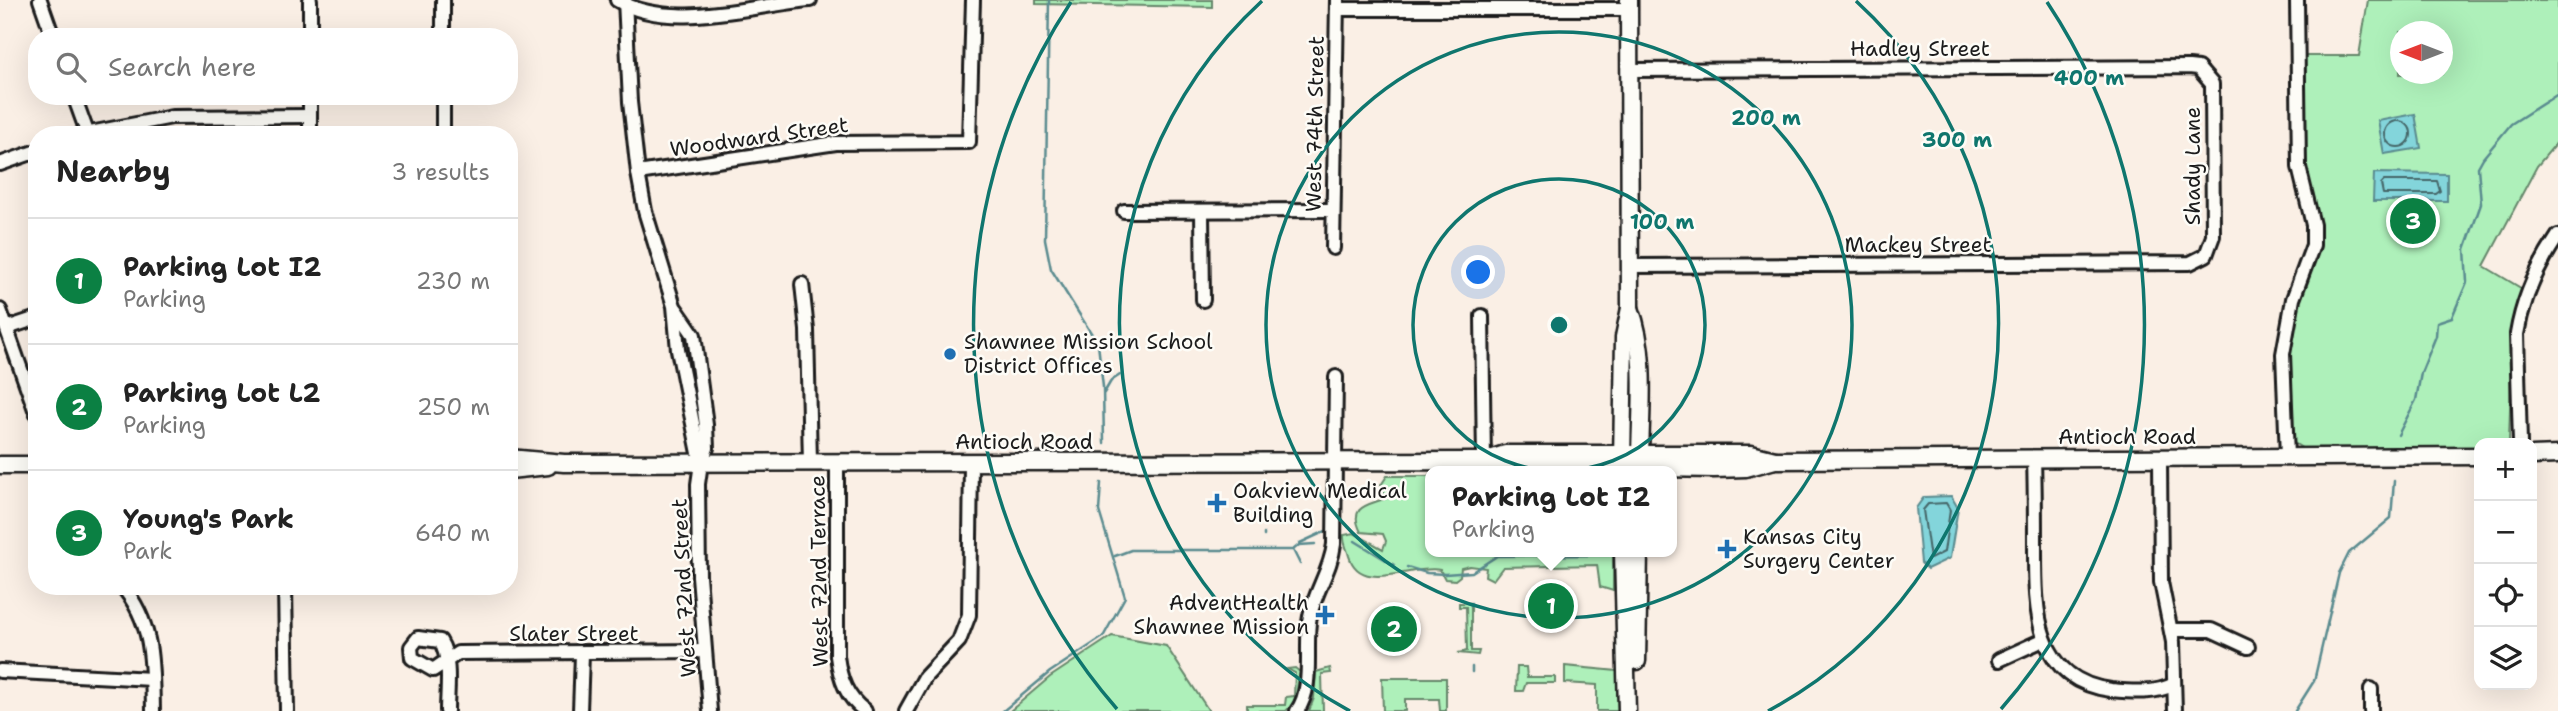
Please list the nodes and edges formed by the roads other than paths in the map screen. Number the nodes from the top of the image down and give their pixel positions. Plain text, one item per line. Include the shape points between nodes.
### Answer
1 (40, 0) edge
2 (310, 0) edge
3 (443, 0) edge
4 (810, 0) edge
5 (973, 0) edge
6 (2297, 0) edge
7 (623, 2) edge
8 (1629, 4) edge
9 (1337, 5) edge
10 (50, 28) edge
11 (310, 28) edge
12 (443, 28) edge
13 (1630, 70) junction
14 (2207, 75) joint
15 (76, 105) edge
16 (310, 105) edge
17 (443, 105) edge
18 (310, 116) junction
19 (82, 126) edge
20 (122, 126) edge
21 (310, 126) edge
22 (443, 126) edge
23 (28, 154) edge
24 (0, 164) edge
25 (638, 173) junction
26 (1333, 210) junction
27 (1124, 211) dead end
28 (1202, 212) junction
29 (2558, 236) edge
30 (1333, 248) dead end
31 (2204, 256) joint
32 (1631, 265) junction
33 (802, 284) dead end
34 (1203, 300) dead end
35 (1630, 308) junction
36 (0, 310) edge
37 (1482, 316) dead end
38 (28, 321) edge
39 (7, 328) junction
40 (1336, 377) dead end
41 (28, 389) edge
42 (2519, 438) edge
43 (2558, 455) edge
44 (2474, 456) edge
45 (2537, 456) edge
46 (2287, 457) junction
47 (2160, 458) junction
48 (518, 459) edge
49 (2034, 459) junction
50 (1334, 460) junction
51 (1484, 461) junction
52 (564, 463) junction
53 (701, 463) junction
54 (810, 463) junction
55 (836, 463) junction
56 (971, 463) junction
57 (1622, 464) edge
58 (1640, 464) edge
59 (0, 465) edge
60 (28, 465) edge
61 (518, 469) edge
62 (1623, 557) edge
63 (1639, 557) edge
64 (128, 595) edge
65 (285, 595) edge
66 (2171, 630) junction
67 (2043, 640) junction
68 (2248, 647) dead end
69 (704, 651) junction
70 (582, 654) junction
71 (1999, 660) dead end
72 (0, 671) edge
73 (152, 679) junction
74 (2174, 684) junction
75 (2371, 689) dead end
76 (152, 711) edge
77 (287, 711) edge
78 (447, 711) edge
79 (580, 711) edge
80 (710, 711) edge
81 (865, 711) edge
82 (906, 711) edge
83 (1297, 711) edge
84 (1627, 711) edge
85 (1638, 711) edge
86 (2175, 711) edge
87 (2371, 711) edge

1 - 10 street
2 - 11 street
3 - 12 street
4 - 7 street via 699,15 643,11
5 - 25 street, Woodward Street via 969,142 810,145
6 - 46 street via 2299,167 2313,225 2313,245 2293,299 2283,354
7 - 25 street, West 72nd Street
8 - 9 street
8 - 13 main road
9 - 26 street, West 74th Street
13 - 14 street, Hadley Street via 2189,67
13 - 32 main road
14 - 31 street, Shady Lane via 2212,85 2213,236
15 - 19 street
16 - 18 street
17 - 22 street
18 - 20 street via 172,117
18 - 21 street
23 - 24 street
25 - 53 street, West 72nd Street via 674,306 694,335 707,448
26 - 28 street
26 - 30 street, West 74th Street
27 - 28 street
28 - 34 street
29 - 42 street via 2535,274 2519,321
31 - 32 street, Mackey Street via 2190,263
32 - 35 main road
33 - 54 street, West 72nd Terrace
35 - 57 main road via 1623,337
35 - 58 main road via 1638,338
36 - 39 street
37 - 51 street
38 - 39 street
39 - 41 street
40 - 50 street
43 - 45 main road
44 - 46 main road, Antioch Road
46 - 47 main road, Antioch Road
47 - 49 main road, Antioch Road
47 - 66 street via 2161,582
48 - 52 main road, Antioch Road
49 - 58 main road, Antioch Road via 1775,460 1751,454
49 - 67 street via 2035,604
50 - 51 main road, Antioch Road
50 - 56 main road, Antioch Road
50 - 83 street via 1332,554 1310,616 1306,694
51 - 57 main road, Antioch Road via 1505,454
52 - 53 main road, Antioch Road
52 - 61 main road, Antioch Road
53 - 54 main road, Antioch Road
53 - 69 street, West 72nd Street via 699,576
54 - 55 main road, Antioch Road
55 - 56 main road, Antioch Road
55 - 81 street, West 72nd Terrace via 837,656 843,685
56 - 82 street via 969,615 953,651 925,677
57 - 58 main road, Antioch Road
59 - 60 main road
62 - 84 main road
63 - 85 main road
64 - 73 street via 144,617
65 - 77 street
66 - 68 street via 2211,630
66 - 74 street
67 - 71 street
67 - 74 street via 2066,670 2091,685 2120,691 2161,691
69 - 70 street, Slater Street
69 - 80 street, West 72nd Street
70 - 78 street, Slater Street via 458,653 446,663
70 - 79 street
72 - 73 street
73 - 76 street
74 - 86 street
75 - 87 street

